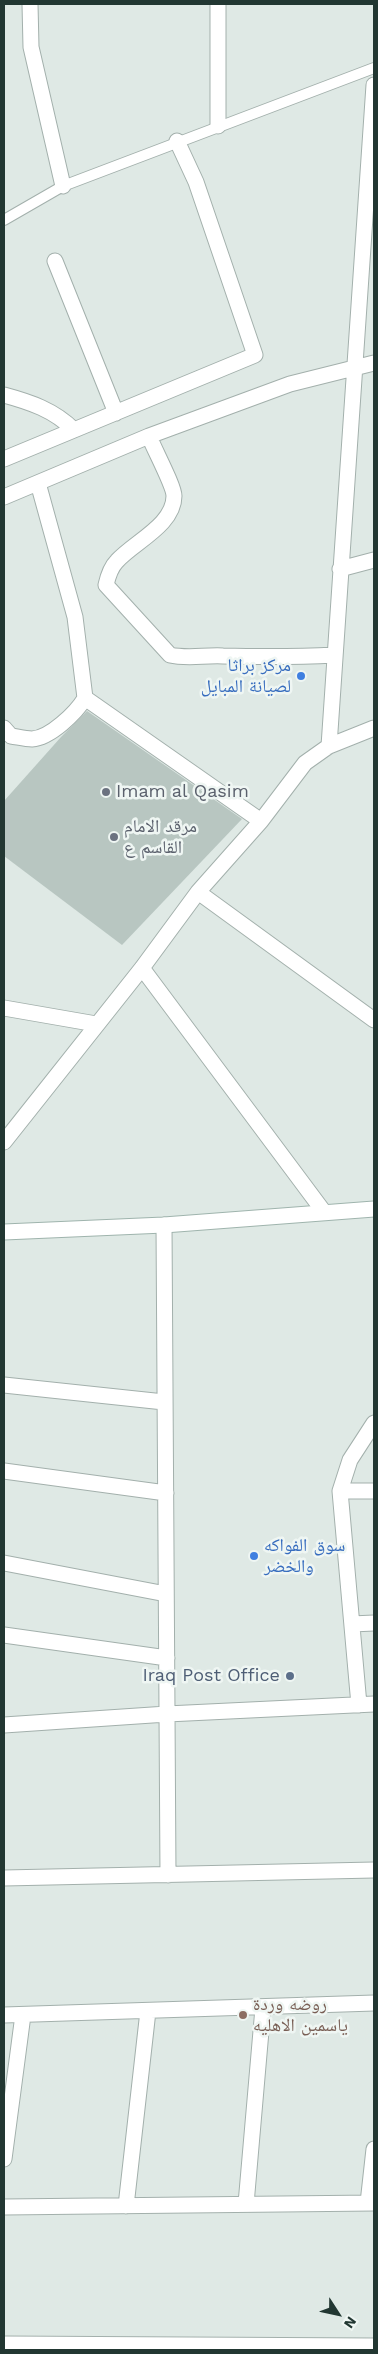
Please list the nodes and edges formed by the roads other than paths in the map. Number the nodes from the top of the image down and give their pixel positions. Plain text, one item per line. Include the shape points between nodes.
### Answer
1 (30, 4) edge
2 (218, 4) edge
3 (374, 68) edge
4 (374, 85) edge
5 (218, 126) junction
6 (177, 141) junction
7 (63, 186) junction
8 (4, 220) edge
9 (55, 261) dead end
10 (374, 362) edge
11 (354, 366) junction
12 (4, 395) edge
13 (116, 413) junction
14 (74, 430) junction
15 (149, 436) junction
16 (4, 459) edge
17 (38, 483) junction
18 (4, 497) edge
19 (374, 560) edge
20 (340, 569) junction
21 (335, 655) junction
22 (85, 698) junction
23 (374, 728) edge
24 (8, 732) edge
25 (329, 746) junction
26 (261, 821) junction
27 (198, 892) junction
28 (142, 968) junction
29 (4, 1008) edge
30 (374, 1020) edge
31 (96, 1024) junction
32 (4, 1142) edge
33 (374, 1210) edge
34 (324, 1212) junction
35 (164, 1225) junction
36 (4, 1232) edge
37 (4, 1385) edge
38 (164, 1402) junction
39 (374, 1422) edge
40 (4, 1471) edge
41 (340, 1491) junction
42 (374, 1491) edge
43 (166, 1493) junction
44 (4, 1563) edge
45 (166, 1594) junction
46 (374, 1623) edge
47 (352, 1624) junction
48 (4, 1634) edge
49 (167, 1658) junction
50 (374, 1704) edge
51 (359, 1705) junction
52 (167, 1714) junction
53 (4, 1726) edge
54 (374, 1870) edge
55 (168, 1875) junction
56 (4, 1878) edge
57 (374, 2003) edge
58 (263, 2008) junction
59 (148, 2011) junction
60 (4, 2015) edge
61 (23, 2015) junction
62 (374, 2149) edge
63 (4, 2159) edge
64 (371, 2203) edge
65 (246, 2204) junction
66 (126, 2206) junction
67 (4, 2207) edge
68 (4, 2344) edge
69 (374, 2346) edge
70 (32, 2347) edge

1 - 7 street via 31,47
2 - 5 street
3 - 5 lane
4 - 11 street
5 - 6 lane
6 - 7 lane
6 - 13 street via 196,182 255,356
7 - 8 lane
9 - 13 street
10 - 11 street
11 - 15 street via 290,384
11 - 20 street
12 - 14 street via 38,404
13 - 14 street
14 - 16 street
15 - 17 street
15 - 21 street via 174,494 172,507 162,522 116,561 106,585 170,654 181,658
17 - 18 street
17 - 22 street via 75,617
19 - 20 street
20 - 21 street
21 - 25 street
22 - 24 street via 60,725 33,739
22 - 26 street
23 - 25 street
25 - 26 street via 305,763
26 - 27 street
27 - 28 street
27 - 30 street
28 - 31 street
28 - 34 street
29 - 31 street
31 - 32 street
33 - 34 street
34 - 35 street
35 - 36 street
35 - 38 street
37 - 38 street
38 - 43 street
39 - 41 street via 350,1460
40 - 43 street
41 - 42 street
41 - 47 street
43 - 45 street
44 - 45 street
45 - 49 street
46 - 47 street
47 - 51 street
48 - 49 street
49 - 52 street
50 - 51 street
51 - 52 street
52 - 53 street
52 - 55 street
54 - 55 street
55 - 56 street
57 - 58 street
58 - 59 street
58 - 65 street
59 - 61 street
59 - 66 street
60 - 61 street
61 - 63 street
62 - 64 street
64 - 65 street
65 - 66 street
66 - 67 street
68 - 70 street
69 - 70 street

